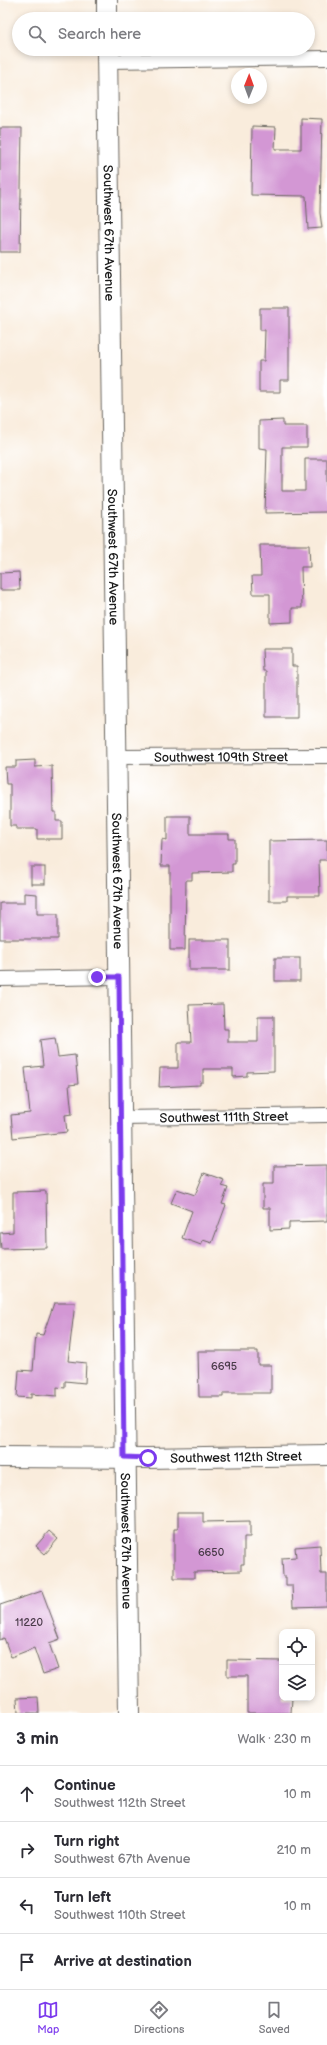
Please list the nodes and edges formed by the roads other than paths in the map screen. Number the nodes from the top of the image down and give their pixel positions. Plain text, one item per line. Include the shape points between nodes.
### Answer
1 (107, 0) edge
2 (107, 12) edge
3 (107, 56) edge
4 (180, 56) edge
5 (327, 58) edge
6 (327, 756) edge
7 (116, 757) junction
8 (119, 977) junction
9 (0, 979) edge
10 (327, 1115) edge
11 (120, 1118) junction
12 (327, 1455) edge
13 (0, 1457) edge
14 (124, 1457) junction
15 (129, 1713) edge

1 - 2 main road
3 - 7 main road, Southwest 67th Avenue
4 - 5 street
6 - 7 street, Southwest 109th Street
7 - 8 main road, Southwest 67th Avenue
8 - 9 street
8 - 11 main road, Southwest 67th Avenue
10 - 11 street, Southwest 111th Street
11 - 14 main road, Southwest 67th Avenue
12 - 14 main road, Southwest 112th Street
13 - 14 main road, Southwest 112th Street
14 - 15 main road, Southwest 67th Avenue

